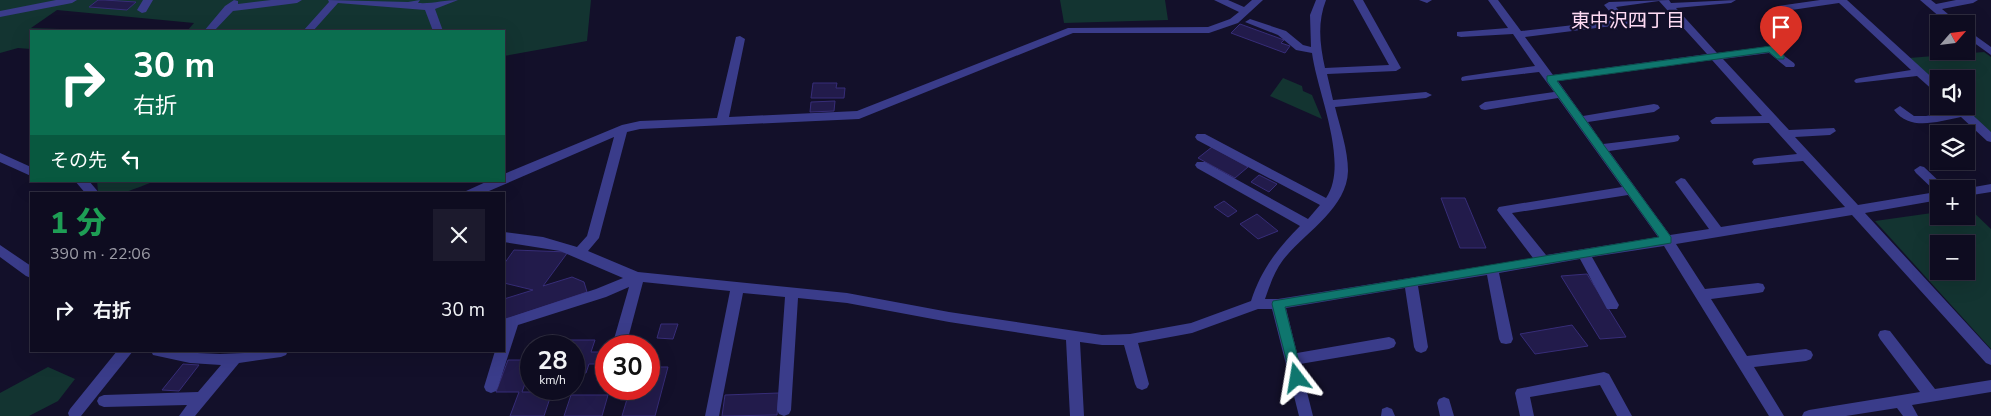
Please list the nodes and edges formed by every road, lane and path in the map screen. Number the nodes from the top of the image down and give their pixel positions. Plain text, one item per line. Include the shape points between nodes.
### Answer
1 (72, 0) edge
2 (148, 0) edge
3 (237, 0) edge
4 (297, 0) edge
5 (335, 0) edge
6 (453, 0) edge
7 (1219, 0) edge
8 (1258, 0) edge
9 (1322, 0) edge
10 (1358, 0) edge
11 (1493, 0) edge
12 (1654, 0) edge
13 (1731, 0) edge
14 (1841, 0) edge
15 (1925, 0) edge
16 (1973, 0) edge
17 (413, 2) edge
18 (1666, 3) edge
19 (429, 7) junction
20 (1934, 7) junction
21 (229, 8) junction
22 (1778, 9) dead end
23 (142, 10) dead end
24 (0, 14) edge
25 (1944, 15) edge
26 (1248, 16) junction
27 (210, 30) edge
28 (309, 30) edge
29 (438, 30) edge
30 (1517, 33) junction
31 (1460, 34) dead end
32 (1975, 38) edge
33 (740, 39) dead end
34 (1989, 48) edge
35 (1318, 51) junction
36 (1716, 57) junction
37 (1790, 65) dead end
38 (1542, 68) junction
39 (1322, 71) junction
40 (1920, 72) junction
41 (1550, 78) junction
42 (1466, 79) dead end
43 (1860, 81) dead end
44 (1930, 81) edge
45 (1561, 94) junction
46 (1426, 95) dead end
47 (1328, 104) junction
48 (1485, 106) dead end
49 (1654, 108) dead end
50 (1900, 110) dead end
51 (1943, 115) edge
52 (1966, 115) edge
53 (1772, 119) junction
54 (1580, 120) junction
55 (1716, 121) dead end
56 (722, 122) junction
57 (622, 129) junction
58 (1830, 131) dead end
59 (1786, 134) junction
60 (1202, 137) dead end
61 (1674, 138) dead end
62 (1991, 138) edge
63 (1600, 148) junction
64 (0, 157) edge
65 (1807, 157) junction
66 (1758, 162) dead end
67 (1201, 165) dead end
68 (1920, 170) dead end
69 (30, 172) edge
70 (505, 179) edge
71 (1931, 180) edge
72 (82, 182) edge
73 (497, 182) edge
74 (1681, 182) dead end
75 (1991, 188) edge
76 (1631, 190) junction
77 (1975, 191) edge
78 (92, 192) edge
79 (474, 192) edge
80 (1930, 197) edge
81 (1328, 204) junction
82 (1854, 209) junction
83 (1308, 225) junction
84 (1718, 232) junction
85 (505, 237) edge
86 (1667, 240) junction
87 (0, 250) edge
88 (579, 252) junction
89 (1582, 254) junction
90 (1543, 261) junction
91 (1492, 269) junction
92 (30, 272) edge
93 (638, 277) junction
94 (1411, 282) junction
95 (737, 288) junction
96 (1758, 288) dead end
97 (792, 293) junction
98 (1701, 295) junction
99 (1256, 304) junction
100 (1278, 304) junction
101 (1612, 305) dead end
102 (508, 323) edge
103 (622, 335) edge
104 (1073, 335) junction
105 (1885, 335) dead end
106 (1130, 338) junction
107 (1506, 339) dead end
108 (505, 341) edge
109 (1389, 343) dead end
110 (1421, 347) dead end
111 (125, 352) edge
112 (162, 352) edge
113 (276, 352) edge
114 (502, 352) edge
115 (1806, 355) dead end
116 (1991, 359) edge
117 (234, 360) junction
118 (1292, 360) junction
119 (1744, 362) junction
120 (1142, 384) dead end
121 (1991, 386) edge
122 (491, 387) dead end
123 (1932, 396) junction
124 (202, 398) junction
125 (104, 400) dead end
126 (1901, 401) junction
127 (784, 410) dead end
128 (75, 413) dead end
129 (186, 416) edge
130 (712, 416) edge
131 (1077, 416) edge
132 (1306, 416) edge
133 (1528, 416) edge
134 (1625, 416) edge
135 (1777, 416) edge
136 (1809, 416) edge
137 (1911, 416) edge

1 - 24 street
2 - 23 street
3 - 21 street
4 - 21 street
5 - 17 street
5 - 28 street
6 - 19 street
7 - 26 street
8 - 26 street
9 - 35 street via 1315,19
10 - 39 street via 1396,68
11 - 30 street
12 - 30 street via 1609,5 1624,22
13 - 18 street
14 - 22 street
14 - 40 street
15 - 20 street
16 - 20 street
17 - 19 street
18 - 36 street
19 - 29 street
20 - 25 street
21 - 27 street
26 - 35 street via 1282,33 1300,48
26 - 56 street via 1209,30 1072,30 859,115
30 - 31 street
30 - 38 street
32 - 34 street
33 - 56 street
35 - 39 street
36 - 37 street via 1771,49
36 - 41 street
36 - 53 street
38 - 41 street
38 - 42 street
39 - 47 street
40 - 43 street
40 - 44 street
41 - 45 street
45 - 48 street
45 - 54 street
46 - 47 street
47 - 81 street via 1338,138 1342,172 1338,188
49 - 54 street
50 - 51 street via 1911,119 1926,120
52 - 62 street
53 - 55 street
53 - 59 street
54 - 63 street
56 - 57 street via 640,125
57 - 70 street
57 - 88 street via 593,238
58 - 59 street
59 - 65 street
60 - 81 street
61 - 63 street
63 - 76 street
64 - 69 street
65 - 66 street
65 - 82 street
67 - 83 street
68 - 71 street
72 - 78 street
73 - 79 street
74 - 84 street
75 - 77 street
76 - 86 street
76 - 90 street via 1503,210
80 - 82 street
81 - 83 street
82 - 84 street
82 - 116 street
83 - 99 street via 1278,257
84 - 86 street
85 - 88 street
86 - 89 street
86 - 98 street
87 - 92 street
88 - 93 street via 617,272
89 - 90 street
89 - 101 street
90 - 91 street
91 - 94 street
91 - 107 street
93 - 95 street
93 - 102 street via 601,293
93 - 103 street
94 - 100 street
94 - 110 street
95 - 97 street
95 - 130 street
96 - 98 street
97 - 104 street via 847,298
97 - 127 street
98 - 119 street
99 - 100 street
99 - 106 street via 1192,328
100 - 118 street
102 - 108 street
104 - 106 street via 1102,340
104 - 131 street
105 - 123 street
106 - 120 street
109 - 118 street
111 - 128 street
112 - 117 street via 183,358
113 - 117 street
114 - 122 street
115 - 119 street
117 - 124 street
118 - 132 street
119 - 135 street
121 - 123 street
123 - 126 street
124 - 125 street
124 - 129 street
126 - 136 street
126 - 137 street
133 - 134 street via 1522,393 1604,378

